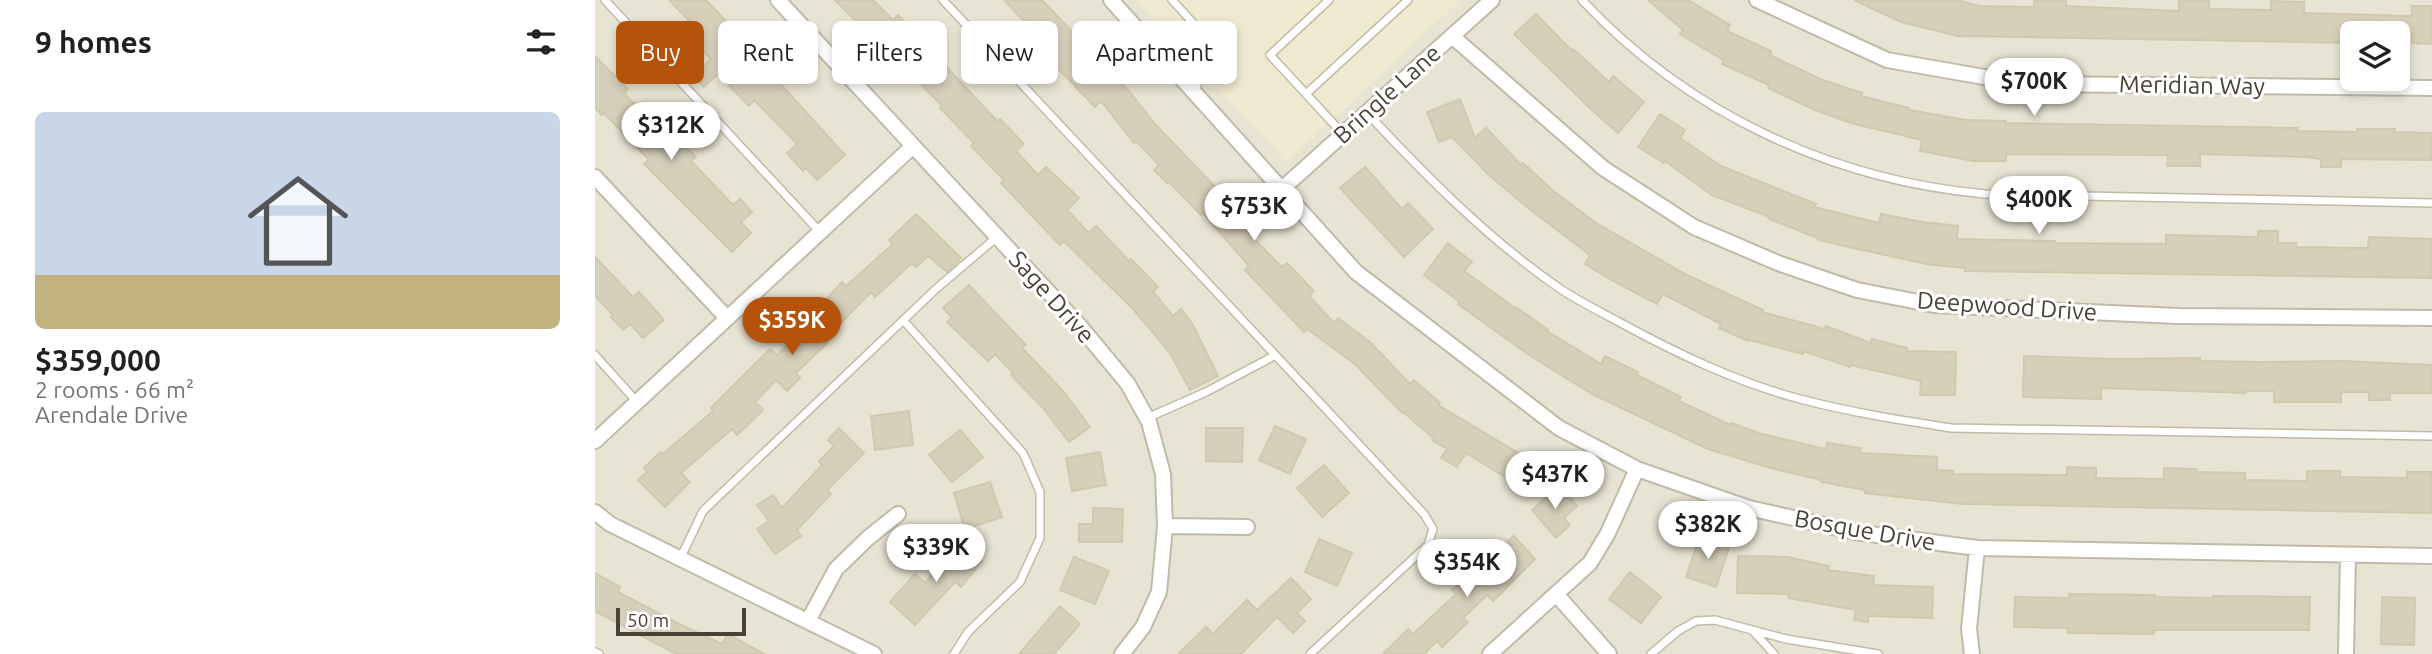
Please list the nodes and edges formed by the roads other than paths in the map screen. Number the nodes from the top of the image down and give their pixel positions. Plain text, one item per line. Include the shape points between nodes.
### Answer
1 (605, 0) edge
2 (778, 0) edge
3 (943, 0) edge
4 (1111, 0) edge
5 (1172, 0) edge
6 (1329, 0) edge
7 (1408, 0) edge
8 (1492, 0) edge
9 (1582, 0) edge
10 (1757, 0) edge
11 (1452, 36) junction
12 (2432, 88) edge
13 (1196, 93) junction
14 (1306, 94) junction
15 (1366, 112) junction
16 (1343, 134) junction
17 (913, 146) junction
18 (595, 177) edge
19 (1282, 189) junction
20 (2432, 203) edge
21 (820, 232) junction
22 (997, 237) junction
23 (727, 318) junction
24 (2432, 318) edge
25 (903, 320) junction
26 (595, 355) edge
27 (1274, 356) junction
28 (637, 402) junction
29 (1147, 418) junction
30 (2432, 436) edge
31 (595, 441) edge
32 (1637, 469) junction
33 (595, 512) edge
34 (898, 514) dead end
35 (1165, 526) junction
36 (1247, 527) dead end
37 (1977, 548) junction
38 (2348, 555) junction
39 (2432, 556) edge
40 (680, 559) junction
41 (1556, 594) junction
42 (808, 621) junction
43 (1753, 632) junction
44 (874, 654) edge
45 (954, 654) edge
46 (1122, 654) edge
47 (1310, 654) edge
48 (1490, 654) edge
49 (1609, 654) edge
50 (1651, 654) edge
51 (1774, 654) edge
52 (1878, 654) edge
53 (1972, 654) edge
54 (2346, 654) edge

1 - 21 lane
2 - 17 street, Sage Drive
3 - 27 lane
4 - 13 street, Bosque Drive
5 - 13 lane via 1204,35
6 - 14 lane via 1270,55
7 - 14 lane
8 - 11 street, Bringle Lane
9 - 20 lane via 1644,56 1710,105 1812,156 1882,178 1985,194
10 - 12 street, Meridian Way via 1887,60 2024,84
11 - 15 street, Bringle Lane
11 - 24 street, Deepwood Drive via 1603,167 1694,227 1857,290 1934,305 2178,316
13 - 19 street, Bosque Drive
14 - 16 lane
15 - 16 street, Bringle Lane
15 - 30 lane via 1423,173 1560,289 1665,347 1797,398 1951,428
16 - 19 street, Bringle Lane
17 - 21 street
17 - 22 street, Sage Drive
18 - 23 street
19 - 32 street, Bosque Drive via 1356,272 1559,428
21 - 23 street
22 - 25 lane
22 - 29 street, Sage Drive via 1128,384
23 - 28 street
25 - 40 lane via 703,511
25 - 45 lane via 1023,453 1040,492 1040,538 1020,582 968,632
26 - 28 lane
27 - 29 lane
27 - 47 lane via 1424,514 1433,529 1428,545
28 - 31 street
29 - 35 street, Sage Drive via 1163,474
32 - 37 street, Bosque Drive via 1749,508 1855,532
32 - 41 street via 1590,563
33 - 40 street
34 - 42 street via 836,569
35 - 36 street
35 - 46 street, Sage Drive via 1159,592 1143,628
37 - 38 street, Bosque Drive
37 - 53 street via 1969,629
38 - 39 street, Bosque Drive
38 - 54 street
40 - 42 street
41 - 48 street
41 - 49 street
42 - 44 street
43 - 50 lane via 1715,620 1696,621
43 - 51 lane
43 - 52 lane

